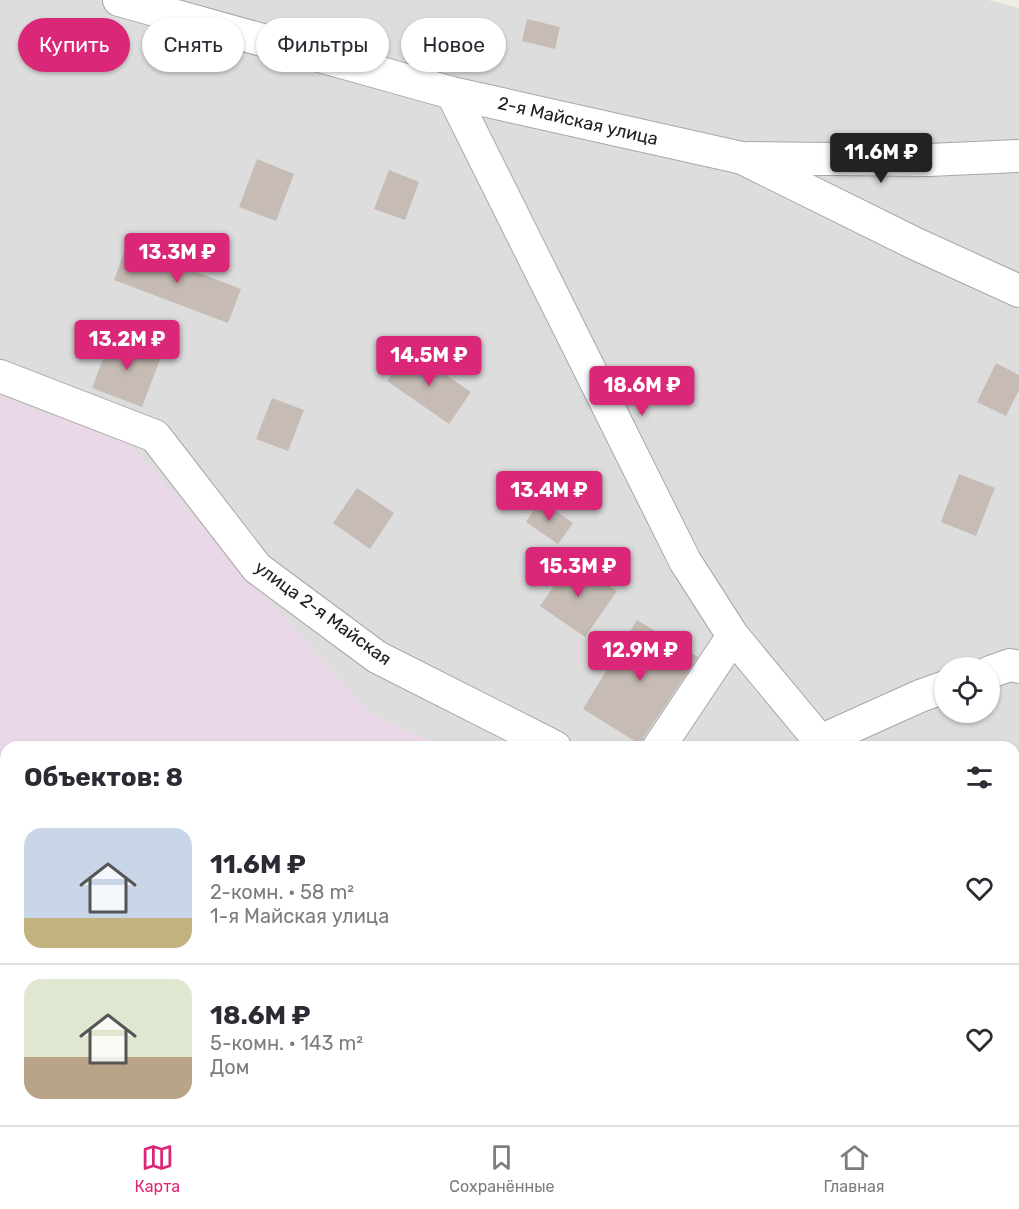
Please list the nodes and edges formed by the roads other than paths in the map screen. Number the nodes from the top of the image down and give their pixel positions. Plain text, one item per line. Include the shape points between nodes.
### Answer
1 (119, 0) edge
2 (452, 93) junction
3 (1019, 156) edge
4 (742, 158) junction
5 (1019, 291) edge
6 (0, 376) edge
7 (733, 636) junction
8 (1019, 667) edge
9 (1000, 668) edge
10 (934, 691) edge
11 (543, 741) edge
12 (663, 741) edge
13 (820, 741) edge
14 (829, 741) edge

1 - 2 street, 2-я Майская улица
2 - 4 street, 2-я Майская улица
2 - 7 street via 685,561
3 - 4 street via 929,160
4 - 5 street, 2-я Майская улица
6 - 11 street, улица 2-я Майская via 155,436 257,568 377,657
7 - 12 street
7 - 13 street
8 - 9 street
10 - 14 street

